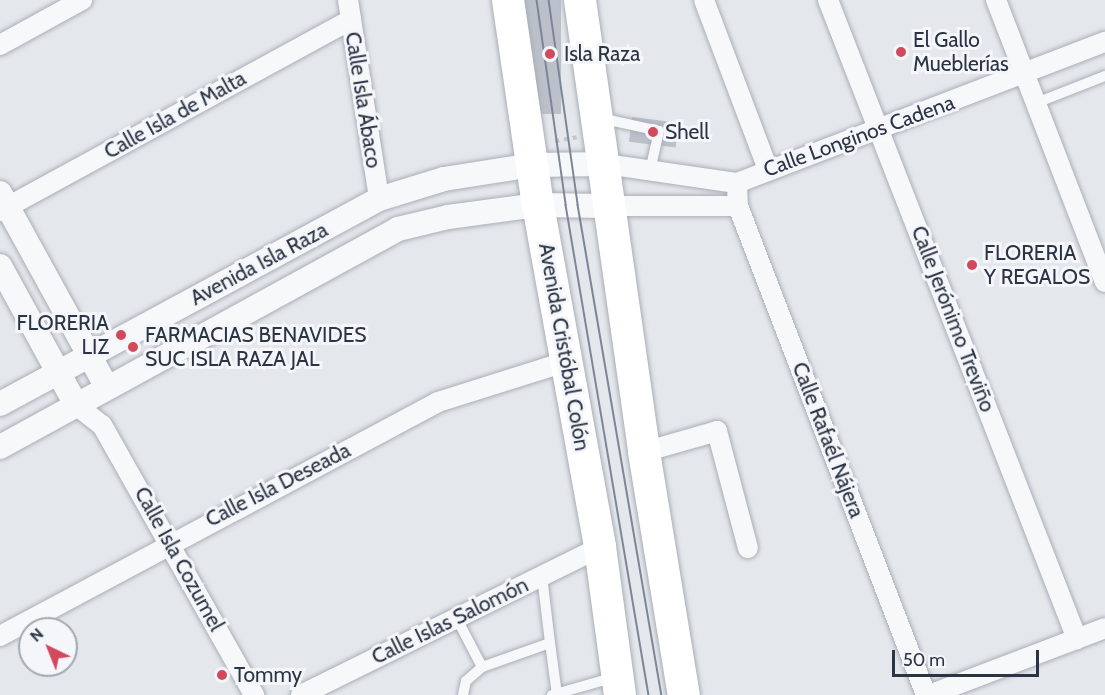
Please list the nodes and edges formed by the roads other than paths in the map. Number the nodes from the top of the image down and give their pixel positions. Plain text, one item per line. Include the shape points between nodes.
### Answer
1 (82, 0) edge
2 (348, 0) edge
3 (508, 0) edge
4 (580, 0) edge
5 (704, 0) edge
6 (828, 0) edge
7 (996, 0) edge
8 (351, 20) junction
9 (0, 45) edge
10 (1103, 48) edge
11 (1024, 74) junction
12 (1105, 76) edge
13 (1036, 103) junction
14 (600, 125) junction
15 (879, 130) junction
16 (606, 164) junction
17 (532, 165) junction
18 (768, 169) junction
19 (650, 171) junction
20 (738, 183) junction
21 (379, 200) junction
22 (2, 204) edge
23 (538, 205) junction
24 (608, 206) junction
25 (738, 206) junction
26 (0, 266) edge
27 (1105, 282) edge
28 (88, 355) junction
29 (568, 361) junction
30 (59, 372) junction
31 (107, 388) junction
32 (0, 404) edge
33 (76, 405) junction
34 (102, 425) junction
35 (0, 447) edge
36 (644, 452) junction
37 (171, 541) junction
38 (600, 547) junction
39 (748, 548) dead end
40 (542, 576) junction
41 (456, 617) junction
42 (1105, 628) edge
43 (0, 636) edge
44 (1077, 639) junction
45 (550, 644) junction
46 (482, 667) junction
47 (618, 686) edge
48 (555, 694) edge
49 (254, 695) edge
50 (301, 695) edge
51 (463, 695) edge
52 (684, 695) edge
53 (927, 695) edge

1 - 9 street
2 - 8 street, Calle Isla Ábaco
3 - 17 main road, Avenida Cristóbal Colón
4 - 14 main road
5 - 18 street
6 - 15 street, Calle Jerónimo Treviño
7 - 11 street
8 - 21 street, Calle Isla Ábaco
8 - 22 street, Calle Isla de Malta
10 - 11 street, Calle Longinos Cadena
11 - 13 street
11 - 15 street, Calle Longinos Cadena
12 - 13 lane
13 - 27 street
14 - 16 main road
14 - 19 lane via 659,131
15 - 18 street, Calle Longinos Cadena
15 - 44 street, Calle Jerónimo Treviño
16 - 17 street, Avenida Isla Raza
16 - 19 street, Calle Longinos Cadena
16 - 24 main road
17 - 21 street, Avenida Isla Raza via 444,178
17 - 23 main road, Avenida Cristóbal Colón
18 - 20 street, Calle Longinos Cadena
19 - 20 street, Calle Longinos Cadena
20 - 25 street, Calle Rafaél Nájera
21 - 28 street, Avenida Isla Raza
22 - 28 street
23 - 24 street, Avenida Isla Raza
23 - 29 main road, Avenida Cristóbal Colón
23 - 31 street, Avenida Isla Raza via 448,216 377,238
24 - 25 street
24 - 36 main road
25 - 53 street, Calle Rafaél Nájera
26 - 30 street, Calle Isla Cozumel
28 - 30 street, Avenida Isla Raza
28 - 31 street
29 - 37 street, Calle Isla Deseada via 438,402
29 - 38 main road, Avenida Cristóbal Colón
30 - 32 street, Avenida Isla Raza
30 - 33 street, Calle Isla Cozumel
31 - 33 street, Avenida Isla Raza
31 - 34 street
33 - 34 street, Calle Isla Cozumel
33 - 35 street, Avenida Isla Raza
34 - 37 street, Calle Isla Cozumel
36 - 39 street via 717,431
36 - 52 main road
37 - 43 street, Calle Isla Deseada
37 - 49 street, Calle Isla Cozumel
38 - 40 street, Calle Islas Salomón
38 - 47 main road, Avenida Cristóbal Colón
40 - 41 street, Calle Islas Salomón
40 - 45 lane
41 - 46 lane
41 - 50 street, Calle Islas Salomón
42 - 44 street
44 - 53 street
45 - 46 lane
45 - 48 lane
46 - 51 lane via 466,681
47 - 48 lane

